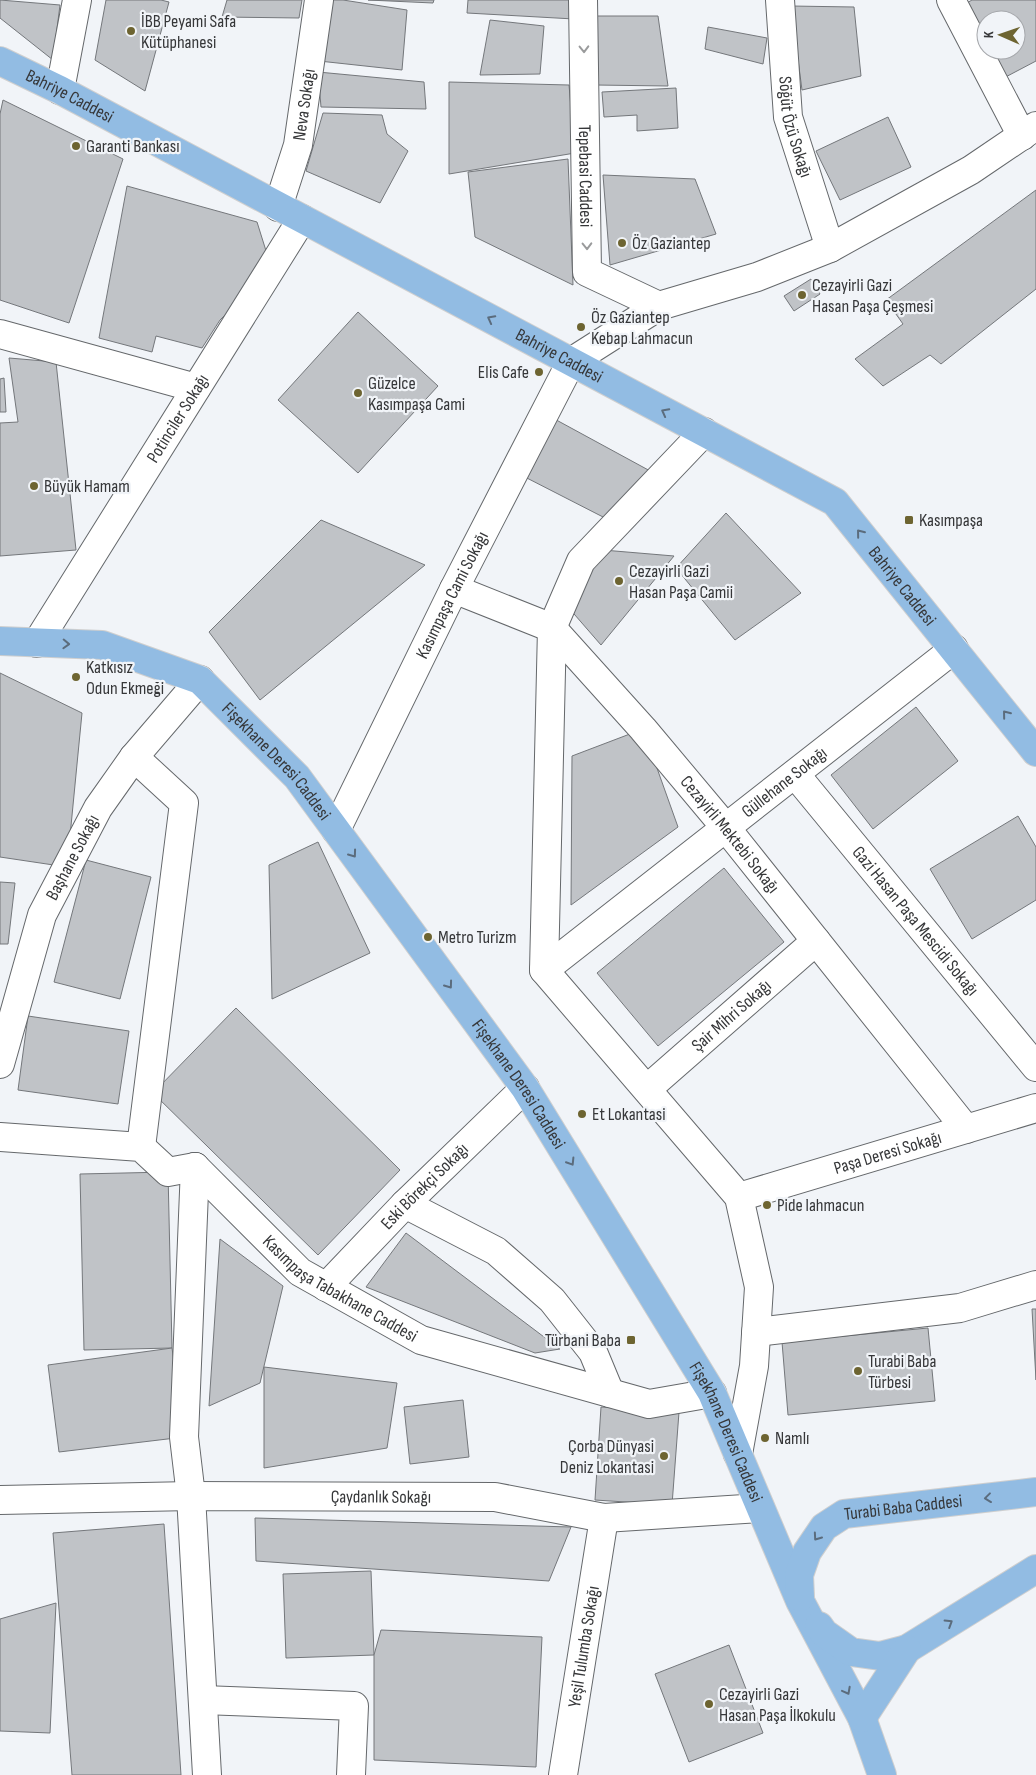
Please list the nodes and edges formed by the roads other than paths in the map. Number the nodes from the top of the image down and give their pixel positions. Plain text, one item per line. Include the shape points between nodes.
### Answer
1 (77, 0) edge
2 (319, 0) edge
3 (583, 0) edge
4 (780, 0) edge
5 (950, 0) edge
6 (0, 61) edge
7 (60, 90) junction
8 (1029, 131) edge
9 (278, 207) junction
10 (302, 219) junction
11 (830, 248) junction
12 (659, 306) junction
13 (0, 334) edge
14 (571, 362) junction
15 (196, 388) junction
16 (704, 432) junction
17 (454, 589) junction
18 (552, 628) junction
19 (0, 641) edge
20 (37, 642) junction
21 (954, 649) junction
22 (200, 680) junction
23 (1036, 752) edge
24 (134, 757) junction
25 (795, 774) junction
26 (726, 828) junction
27 (336, 830) junction
28 (816, 940) junction
29 (544, 970) junction
30 (0, 1064) edge
31 (1036, 1067) edge
32 (525, 1088) junction
33 (647, 1089) junction
34 (1036, 1108) edge
35 (966, 1128) junction
36 (0, 1137) edge
37 (142, 1147) junction
38 (195, 1167) junction
39 (739, 1196) junction
40 (405, 1204) junction
41 (1036, 1285) edge
42 (326, 1286) junction
43 (756, 1332) junction
44 (610, 1393) junction
45 (712, 1393) junction
46 (738, 1454) junction
47 (1036, 1492) edge
48 (191, 1496) junction
49 (0, 1500) edge
50 (760, 1508) junction
51 (604, 1518) junction
52 (1036, 1569) edge
53 (800, 1601) junction
54 (908, 1649) junction
55 (203, 1700) junction
56 (862, 1718) junction
57 (207, 1775) edge
58 (351, 1775) edge
59 (562, 1775) edge
60 (882, 1775) edge

1 - 7 street
2 - 9 street, Neva Sokağı via 298,145
3 -> 12 street, Tepebasi Caddesi via 588,272
4 - 11 street, Söğüt Özü Sokağı via 788,116
5 - 8 street
6 - 7 main road, Bahriye Caddesi
7 - 9 main road, Bahriye Caddesi
8 - 11 street via 971,170
9 - 10 main road, Bahriye Caddesi
14 -> 10 main road, Bahriye Caddesi
10 - 15 street, Potinciler Sokağı
11 - 12 street via 756,277
12 - 14 street
13 - 15 street
16 -> 14 main road, Bahriye Caddesi
14 - 17 street, Kasımpaşa Cami Sokağı
15 - 20 street, Potinciler Sokağı
16 - 18 street via 581,561
21 -> 16 main road, Bahriye Caddesi via 836,502
17 - 18 street, Cezayirli Mektebi Sokağı
17 - 27 street, Kasımpaşa Cami Sokağı
18 - 26 street, Cezayirli Mektebi Sokağı
18 - 29 street
19 - 20 main road, Fişekhane Deresi Caddesi
20 -> 22 main road, Fişekhane Deresi Caddesi via 102,645
23 -> 21 main road, Bahriye Caddesi
21 - 25 street, Güllehane Sokağı
22 - 24 street, Başhane Sokağı
22 - 27 main road, Fişekhane Deresi Caddesi via 297,777
24 - 30 street, Başhane Sokağı via 98,808 42,915
24 - 37 street via 184,803
25 - 26 street, Güllehane Sokağı
25 - 31 street, Gazi Hasan Paşa Mescidi Sokağı
26 - 28 street, Cezayirli Mektebi Sokağı
26 - 29 street, Güllehane Sokağı
27 -> 32 main road, Fişekhane Deresi Caddesi
28 - 33 street, Şair Mihri Sokağı
28 - 35 street, Cezayirli Mektebi Sokağı
29 - 33 street
32 - 40 street, Eski Börekçi Sokağı
32 -> 45 main road, Fişekhane Deresi Caddesi
33 - 39 street
34 - 35 street, Paşa Deresi Sokağı
35 - 39 street, Paşa Deresi Sokağı
36 - 37 street
37 - 38 street via 168,1172
38 - 42 street, Kasımpaşa Tabakhane Caddesi via 300,1272
38 - 48 street via 184,1437
39 - 43 street via 759,1287
40 - 42 street, Eski Börekçi Sokağı
40 - 44 street via 496,1250 552,1300 594,1352
41 - 43 street via 960,1308
42 - 44 street, Kasımpaşa Tabakhane Caddesi via 421,1340
43 - 46 street via 754,1366
44 - 45 street, Kasımpaşa Tabakhane Caddesi via 649,1404
45 - 46 main road, Fişekhane Deresi Caddesi
46 - 50 main road, Fişekhane Deresi Caddesi
47 -> 53 main road, Turabi Baba Caddesi via 844,1514 824,1527 807,1552 799,1575
48 - 49 street, Çaydanlık Sokağı
48 - 51 street, Çaydanlık Sokağı via 496,1497
48 - 55 street
50 - 51 street, Çaydanlık Sokağı
50 - 53 main road, Fişekhane Deresi Caddesi
51 - 59 street, Yeşil Tulumba Sokağı
54 -> 52 main road
53 - 54 main road via 824,1633 851,1652 880,1656
53 -> 56 main road, Fişekhane Deresi Caddesi
54 - 56 main road
55 - 57 street
55 - 58 street via 354,1706
56 - 60 main road, Fişekhane Deresi Caddesi

